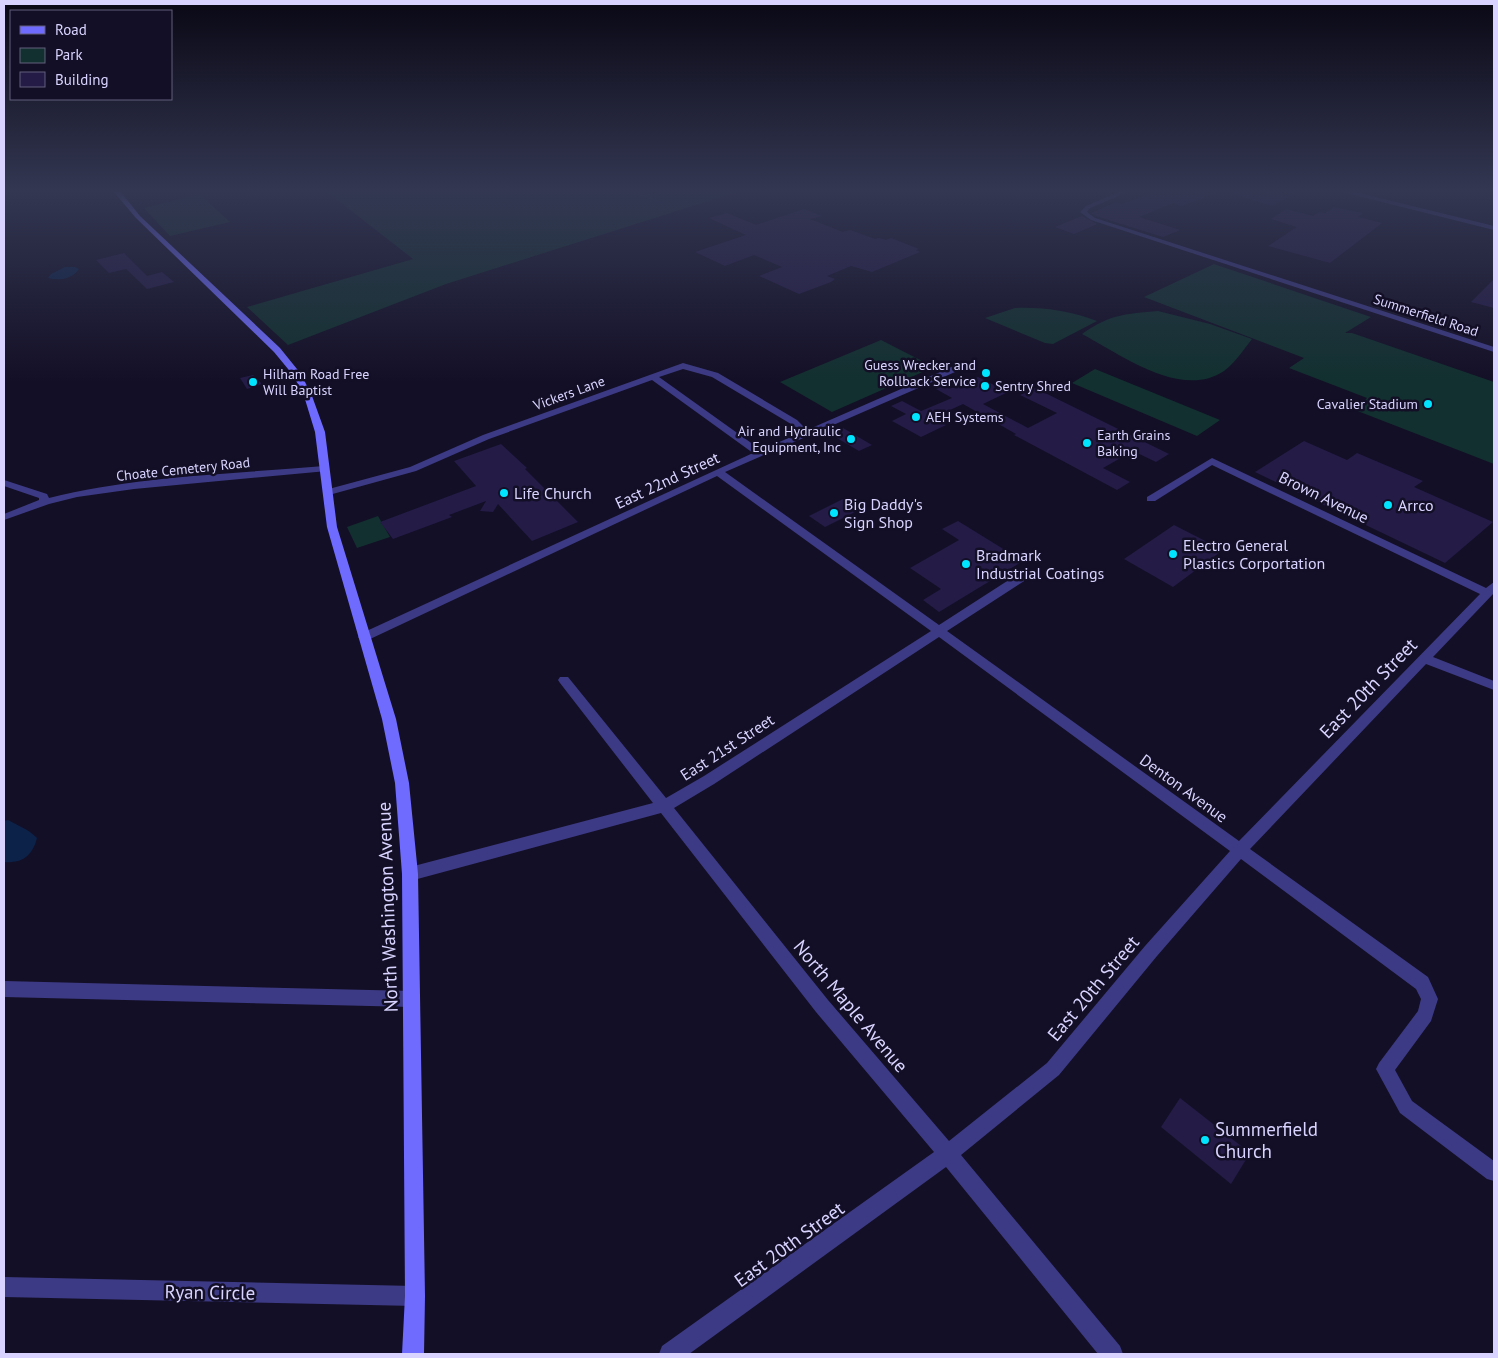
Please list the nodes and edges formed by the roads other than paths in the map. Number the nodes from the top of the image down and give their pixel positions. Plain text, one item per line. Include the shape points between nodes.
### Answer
1 (177, 254) edge
2 (1201, 254) edge
3 (1494, 350) edge
4 (958, 367) dead end
5 (653, 377) junction
6 (806, 434) junction
7 (760, 454) junction
8 (324, 469) junction
9 (718, 472) junction
10 (4, 483) edge
11 (329, 492) junction
12 (1151, 499) dead end
13 (45, 502) junction
14 (4, 517) edge
15 (1028, 573) dead end
16 (1490, 590) edge
17 (938, 630) junction
18 (364, 637) junction
19 (1425, 658) junction
20 (564, 680) dead end
21 (1494, 686) edge
22 (665, 806) junction
23 (1240, 850) junction
24 (410, 874) junction
25 (4, 989) edge
26 (412, 999) junction
27 (948, 1154) junction
28 (1494, 1172) edge
29 (4, 1287) edge
30 (415, 1296) junction
31 (412, 1354) edge
32 (670, 1354) edge
33 (1112, 1354) edge

1 - 8 main road, North Washington Avenue via 277,350 297,374 320,432
2 - 3 street, Summerfield Road
4 - 6 street, East 22nd Street
5 - 6 street, Vickers Lane via 683,366 716,375 794,422
5 - 7 street
5 - 11 street, Vickers Lane via 486,437 413,469
6 - 7 street, East 22nd Street
7 - 9 street, East 22nd Street
8 - 11 main road, North Washington Avenue
8 - 13 street, Choate Cemetery Road via 134,486
9 - 17 street, Denton Avenue
9 - 18 street, East 22nd Street
10 - 13 street via 43,496
11 - 18 main road, North Washington Avenue via 332,528
12 - 16 street, Brown Avenue via 1212,461
13 - 14 street, Choate Cemetery Road
15 - 17 street, East 21st Street
16 - 19 street, East 20th Street
17 - 22 street, East 21st Street
17 - 23 street, Denton Avenue
18 - 24 main road, North Washington Avenue via 389,719 402,783
19 - 21 street
19 - 23 street, East 20th Street
20 - 22 street, North Maple Avenue
22 - 24 street, East 21st Street
22 - 27 street, North Maple Avenue via 822,1006
23 - 27 street, East 20th Street via 1053,1069
23 - 28 street, Denton Avenue via 1422,983 1430,999 1426,1015 1385,1069 1406,1107
24 - 26 main road, North Washington Avenue
25 - 26 street
26 - 30 main road, North Washington Avenue
27 - 32 street, East 20th Street
27 - 33 street, North Maple Avenue
29 - 30 street, Ryan Circle
30 - 31 main road, North Washington Avenue

